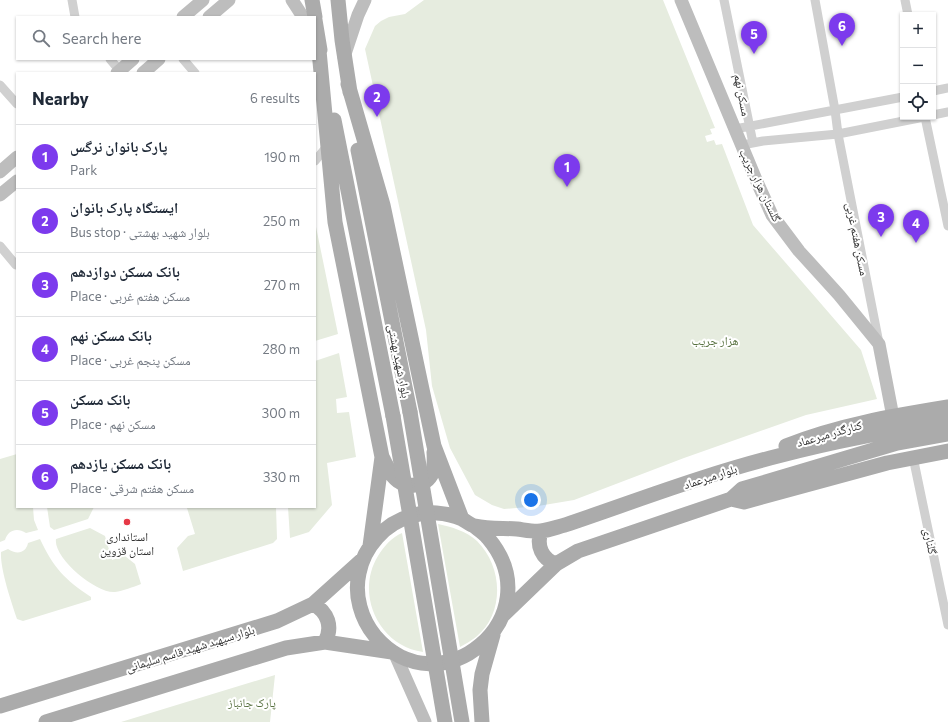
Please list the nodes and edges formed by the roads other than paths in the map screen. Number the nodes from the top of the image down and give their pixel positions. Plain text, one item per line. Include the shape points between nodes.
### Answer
1 (72, 0) edge
2 (203, 0) edge
3 (229, 0) edge
4 (292, 0) edge
5 (312, 0) edge
6 (338, 0) edge
7 (365, 0) edge
8 (681, 0) edge
9 (724, 0) edge
10 (815, 0) edge
11 (905, 0) edge
12 (907, 12) edge
13 (74, 16) edge
14 (184, 16) edge
15 (210, 16) edge
16 (302, 16) edge
17 (315, 16) edge
18 (316, 28) edge
19 (317, 38) edge
20 (344, 57) junction
21 (111, 60) edge
22 (132, 60) edge
23 (158, 60) edge
24 (184, 60) edge
25 (118, 72) edge
26 (144, 72) edge
27 (194, 72) edge
28 (348, 84) junction
29 (0, 85) edge
30 (948, 88) edge
31 (936, 90) edge
32 (900, 98) edge
33 (16, 103) edge
34 (835, 110) junction
35 (948, 112) edge
36 (936, 114) edge
37 (909, 120) edge
38 (925, 120) edge
39 (750, 126) junction
40 (735, 129) junction
41 (838, 134) junction
42 (747, 144) junction
43 (334, 146) junction
44 (16, 158) edge
45 (316, 160) edge
46 (0, 172) edge
47 (16, 182) edge
48 (0, 195) edge
49 (948, 226) edge
50 (0, 246) edge
51 (16, 265) dead end
52 (879, 344) junction
53 (948, 407) edge
54 (892, 417) junction
55 (948, 421) edge
56 (948, 434) edge
57 (434, 446) junction
58 (948, 451) edge
59 (382, 457) junction
60 (913, 457) junction
61 (715, 474) junction
62 (731, 499) junction
63 (468, 522) junction
64 (541, 531) junction
65 (370, 546) junction
66 (363, 559) junction
67 (556, 564) junction
68 (313, 604) junction
69 (503, 615) junction
70 (948, 625) edge
71 (495, 630) junction
72 (324, 642) junction
73 (393, 652) junction
74 (0, 706) edge
75 (46, 722) edge
76 (425, 722) edge
77 (439, 722) edge
78 (445, 722) edge
79 (462, 722) edge
80 (477, 722) edge
81 (482, 722) edge

1 - 13 street
2 - 14 street
3 - 15 street
4 - 16 street
5 - 17 main road
6 - 20 main road, بلوار شهید بهشتی
7 - 20 street
8 - 40 street, گلستان هزار جریب
9 - 39 street, مسکن نهم
10 - 34 street, مسکن هفتم غربی
11 - 12 street
18 - 19 main road
19 - 43 main road
20 - 28 main road, بلوار شهید بهشتی
21 - 25 street
22 - 25 street
23 - 26 street
24 - 27 street
28 - 57 main road via 383,205
28 - 79 main road, بلوار شهید بهشتی, bridge via 357,146 410,412
29 - 33 street
30 - 31 street
32 - 34 street
34 - 39 street
34 - 41 street, مسکن هفتم غربی
35 - 36 street
37 - 41 street
38 - 49 street
39 - 40 street
39 - 42 street, مسکن نهم
40 - 42 street, گلستان هزار جریب
41 - 42 street
41 - 52 street, مسکن هفتم غربی
42 - 52 street, گلستان هزار جریب via 772,215 799,252
43 - 45 street
43 - 59 main road via 335,222
43 - 78 main road, بلوار شهید بهشتی, bridge via 393,416
44 - 46 street
47 - 48 street
50 - 51 street
52 - 54 street, گلستان هزار جریب
53 - 54 main road, کنارگذر میرعماد
54 - 61 main road, کنارگذر میرعماد via 811,436
55 - 61 main road, بلوار میرعماد via 813,447
56 - 62 main road, بلوار میرعماد via 897,443 742,489
57 - 59 main road via 434,470 424,483 401,483 388,470
57 - 63 main road
58 - 60 main road
59 - 65 main road
60 - 62 main road via 744,502
60 - 70 street, گلناری
61 - 64 main road, بلوار میرعماد
62 - 67 main road, بلوار میرعماد via 578,551
63 - 64 main road, بلوار میرعماد
63 - 65 main road, بلوار میرعماد via 439,514 411,516 395,522
63 - 69 main road via 490,541 504,566 507,599
64 - 67 main road via 540,549 546,559
65 - 66 main road
66 - 68 main road, بلوار سپهبد شهید قاسم سلیمانی
66 - 73 main road via 357,589 363,618 380,643
67 - 69 main road, بلوار میرعماد
68 - 72 main road via 323,610 328,620 329,632
68 - 74 main road, بلوار سپهبد شهید قاسم سلیمانی via 277,621
69 - 71 main road
71 - 73 main road via 472,652 441,663 408,660
71 - 81 main road via 482,674
72 - 73 main road
72 - 75 main road via 286,648
73 - 76 street
77 - 80 main road via 456,714 468,716

